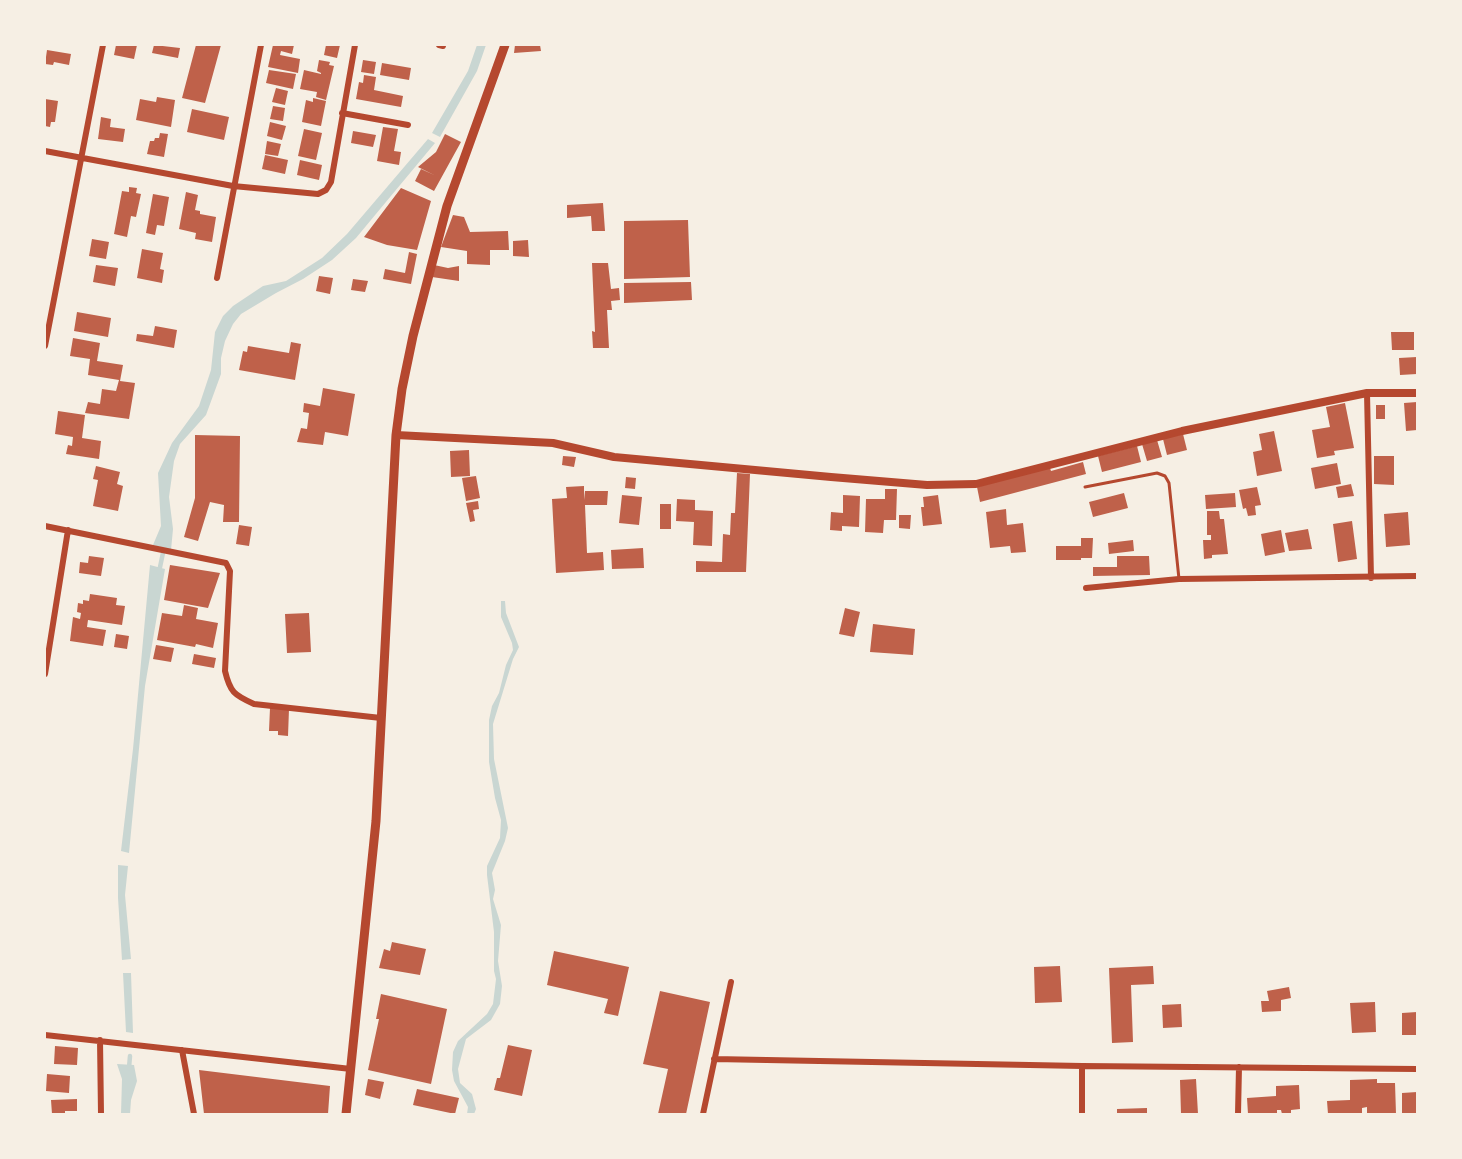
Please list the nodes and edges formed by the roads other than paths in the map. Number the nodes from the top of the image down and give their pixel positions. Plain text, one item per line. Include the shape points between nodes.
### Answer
1 (103, 45) edge
2 (261, 45) edge
3 (355, 45) edge
4 (505, 45) edge
5 (342, 113) junction
6 (408, 125) dead end
7 (45, 151) edge
8 (81, 159) junction
9 (233, 186) junction
10 (217, 278) dead end
11 (45, 346) edge
12 (1367, 393) junction
13 (1417, 393) edge
14 (396, 435) junction
15 (1085, 487) dead end
16 (45, 526) edge
17 (68, 530) junction
18 (1417, 576) edge
19 (1371, 578) junction
20 (1179, 579) junction
21 (1086, 588) dead end
22 (45, 674) edge
23 (381, 718) junction
24 (731, 982) dead end
25 (45, 1035) edge
26 (100, 1040) junction
27 (182, 1050) junction
28 (714, 1059) junction
29 (1082, 1066) junction
30 (1239, 1067) junction
31 (351, 1069) junction
32 (1417, 1069) edge
33 (100, 1114) edge
34 (194, 1114) edge
35 (346, 1114) edge
36 (703, 1114) edge
37 (1082, 1114) edge
38 (1238, 1114) edge

1 - 8 street
2 - 9 street
3 - 5 street
4 - 14 main road via 447,206 413,336
5 - 6 street
5 - 9 street via 331,182 326,190 318,194
7 - 8 street
8 - 9 street
8 - 11 street
9 - 10 street
12 - 13 street
12 - 14 street via 1182,431 976,484 927,485 614,457 553,443
12 - 19 street
14 - 23 main road
15 - 20 lane via 1157,473 1165,476 1169,483
16 - 17 street
17 - 22 street
17 - 23 street via 226,563 225,671 229,687 237,696 254,704
18 - 19 street
19 - 20 street
20 - 21 street
23 - 31 main road via 376,821
24 - 28 street
25 - 26 street
26 - 27 street
26 - 33 street
27 - 31 street
27 - 34 street
28 - 29 street
28 - 36 street
29 - 30 street
29 - 37 street
30 - 32 street
30 - 38 street
31 - 35 main road

